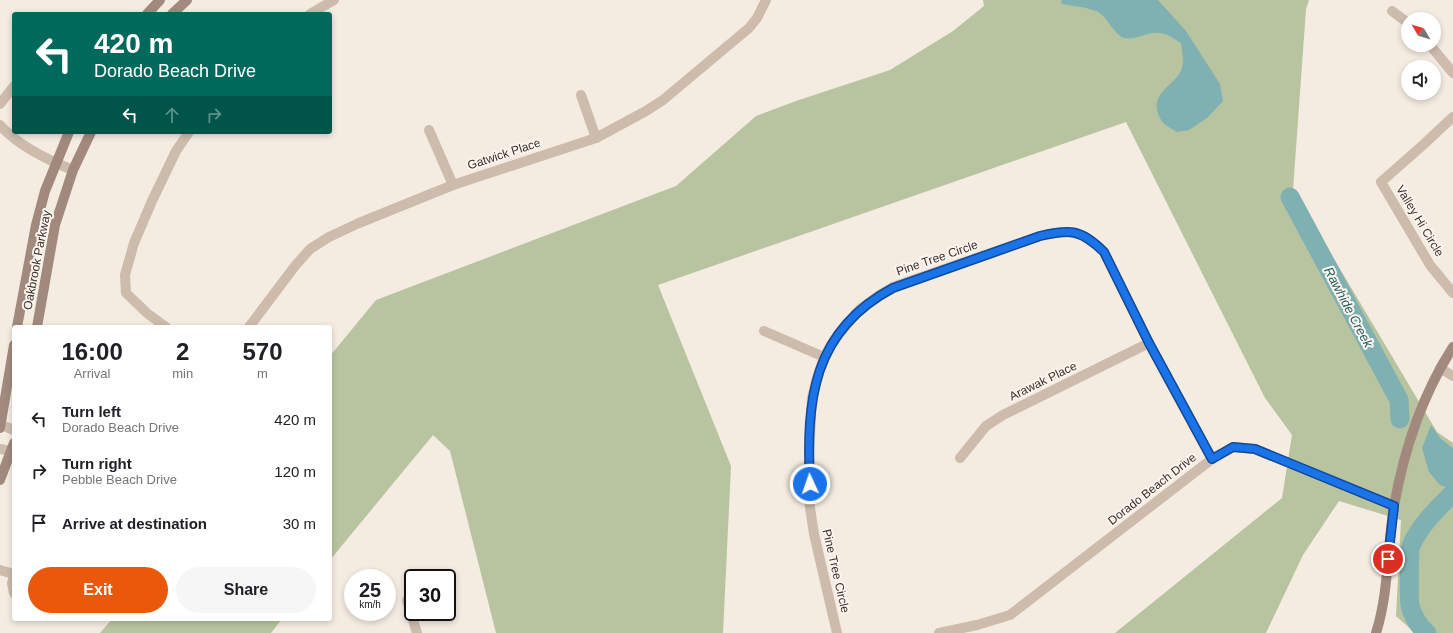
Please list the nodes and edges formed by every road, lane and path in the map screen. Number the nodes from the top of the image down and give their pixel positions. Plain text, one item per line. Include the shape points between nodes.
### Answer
1 (160, 0) edge
2 (187, 0) edge
3 (334, 0) edge
4 (766, 0) edge
5 (1392, 11) dead end
6 (149, 12) edge
7 (174, 12) edge
8 (313, 12) edge
9 (1401, 18) edge
10 (1436, 52) edge
11 (1453, 73) edge
12 (12, 89) edge
13 (581, 95) dead end
14 (0, 104) edge
15 (1453, 116) edge
16 (0, 125) edge
17 (429, 130) dead end
18 (68, 134) edge
19 (90, 134) edge
20 (188, 134) edge
21 (596, 138) junction
22 (57, 164) junction
23 (73, 170) junction
24 (453, 185) junction
25 (1453, 293) edge
26 (17, 325) edge
27 (37, 325) edge
28 (163, 325) edge
29 (251, 325) edge
30 (764, 331) dead end
31 (1149, 343) junction
32 (1453, 347) edge
33 (12, 357) edge
34 (824, 357) junction
35 (1440, 368) junction
36 (1453, 376) edge
37 (0, 427) edge
38 (12, 430) edge
39 (12, 447) edge
40 (0, 449) edge
41 (960, 458) dead end
42 (1212, 459) junction
43 (2, 466) edge
44 (0, 480) edge
45 (1394, 506) junction
46 (0, 570) edge
47 (12, 573) edge
48 (414, 621) edge
49 (417, 633) edge
50 (837, 633) edge
51 (939, 633) edge
52 (1376, 633) edge

1 - 6 street
2 - 7 street
3 - 8 street
4 - 21 street, Gatwick Place via 749,28 664,100
5 - 9 street
10 - 11 street
12 - 14 street
13 - 21 street
15 - 25 street, Valley Hi Circle via 1381,182 1430,265
16 - 22 street via 31,150
17 - 24 street
18 - 22 street, Oakbrook Parkway
19 - 23 street, Oakbrook Parkway
20 - 28 street via 176,151 152,201 134,243 125,275 126,293
21 - 24 street, Gatwick Place
22 - 23 street
22 - 26 street, Oakbrook Parkway via 36,225
23 - 27 street, Oakbrook Parkway via 55,225
24 - 29 street, Gatwick Place via 359,223 329,237 310,250
30 - 34 street
31 - 34 street, Pine Tree Circle via 1104,252 1081,234 1059,231 1032,238 883,293 860,309 834,340
31 - 41 street, Arawak Place via 1003,415 986,426
31 - 42 street, Pine Tree Circle
32 - 35 street
33 - 37 street
34 - 50 street, Pine Tree Circle via 812,398 808,455 809,501
35 - 36 street
35 - 45 street via 1408,445
37 - 38 street
39 - 40 street
39 - 43 street
42 - 45 street, Dorado Beach Drive via 1233,447 1255,449
42 - 51 street, Dorado Beach Drive via 1010,615
43 - 44 street
45 - 52 street via 1382,615
46 - 47 street
48 - 49 street

